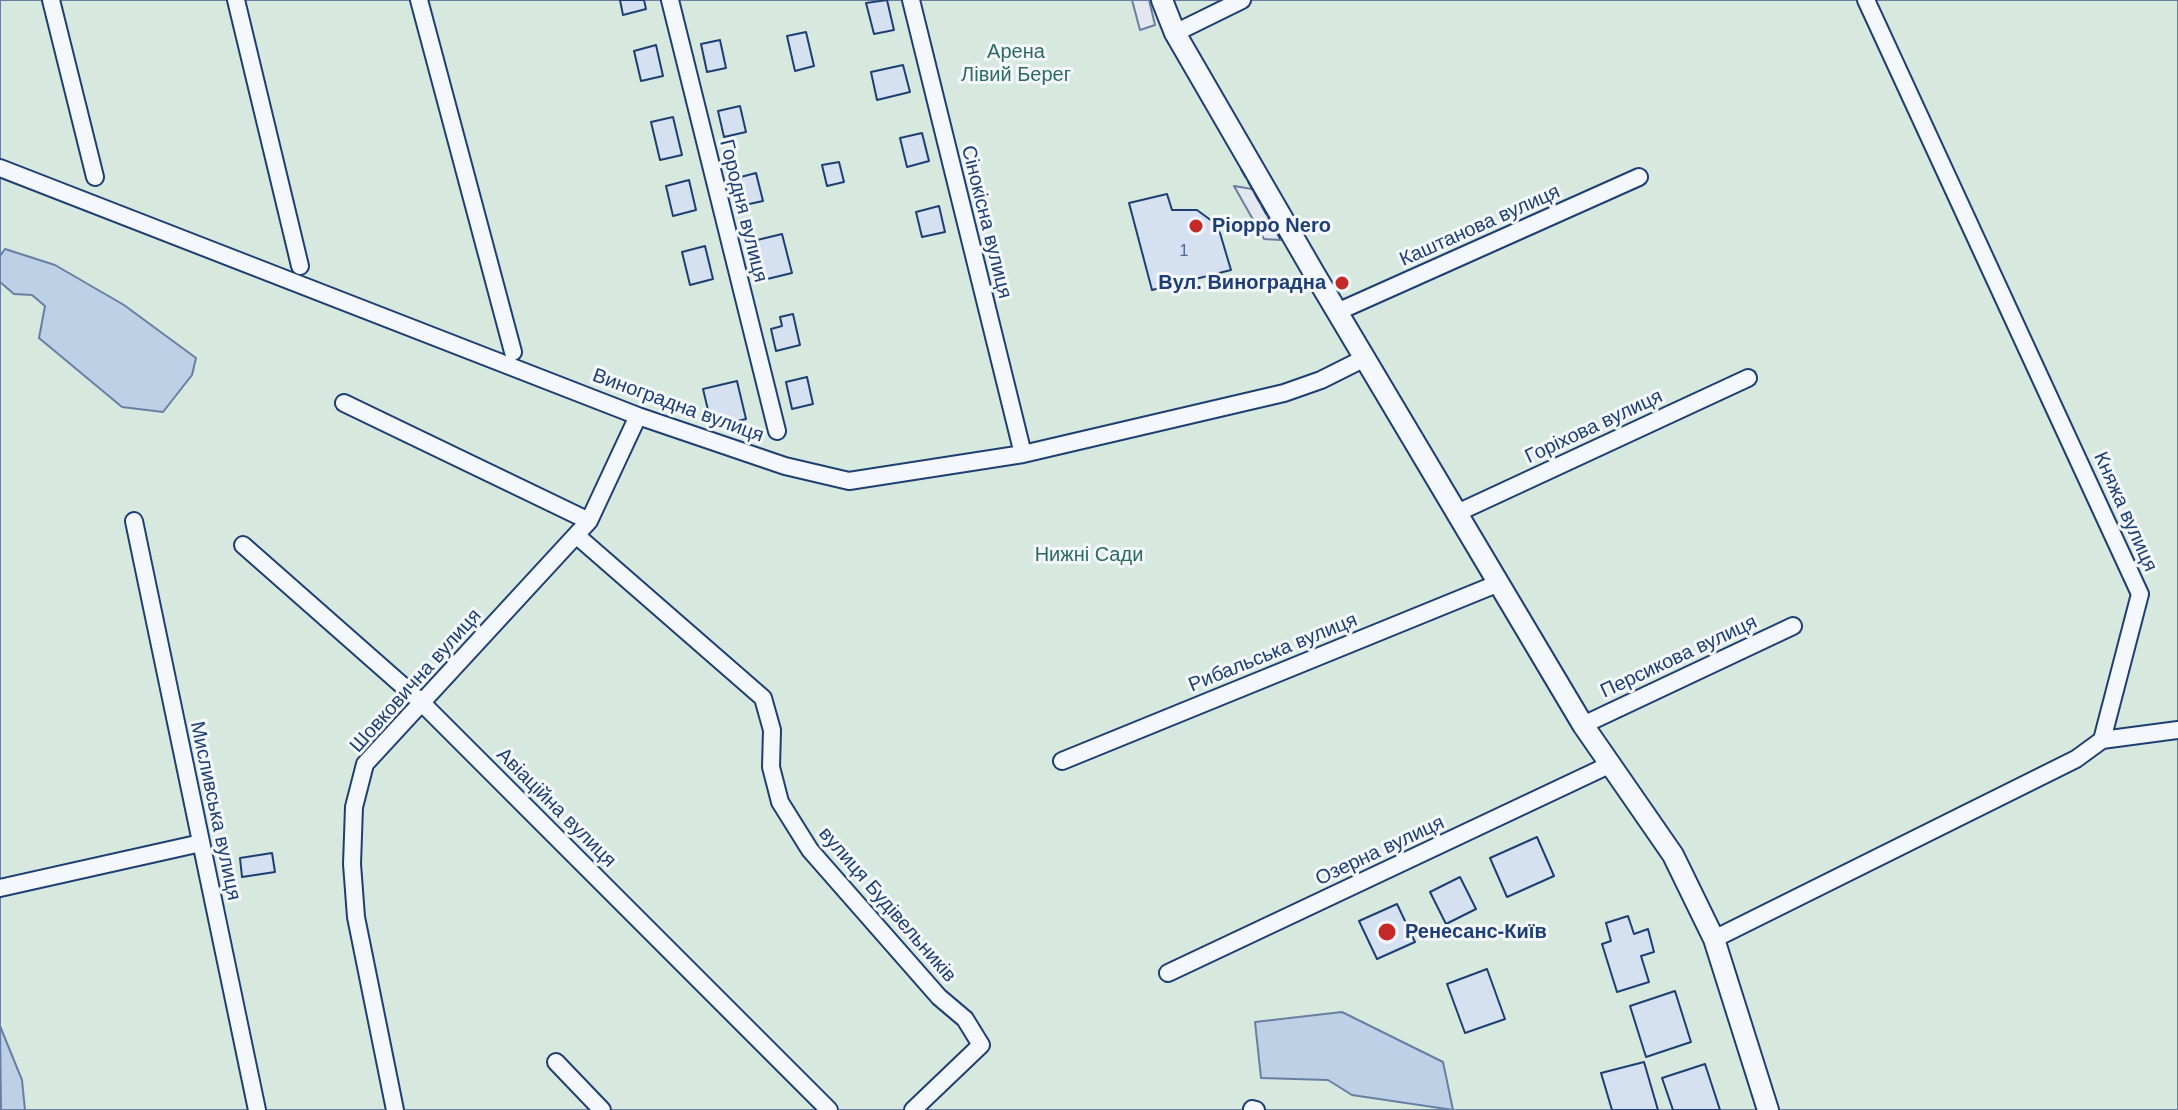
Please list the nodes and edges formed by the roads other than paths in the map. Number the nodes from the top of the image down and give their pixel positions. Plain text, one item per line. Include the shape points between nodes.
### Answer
1 (51, 0) edge
2 (236, 0) edge
3 (419, 0) edge
4 (670, 0) edge
5 (911, 0) edge
6 (1162, 0) edge
7 (1242, 0) edge
8 (1866, 0) edge
9 (1175, 33) junction
10 (0, 168) edge
11 (95, 177) dead end
12 (1639, 177) dead end
13 (300, 266) dead end
14 (1337, 312) junction
15 (513, 352) dead end
16 (1365, 358) junction
17 (1748, 378) dead end
18 (344, 403) dead end
19 (638, 416) junction
20 (777, 431) dead end
21 (1023, 454) junction
22 (1457, 513) junction
23 (134, 521) dead end
24 (589, 521) junction
25 (576, 535) junction
26 (243, 545) dead end
27 (1499, 583) junction
28 (1793, 626) dead end
29 (420, 701) junction
30 (1583, 725) junction
31 (2178, 730) edge
32 (2102, 740) junction
33 (1062, 761) dead end
34 (1609, 765) junction
35 (201, 843) junction
36 (0, 888) edge
37 (1714, 939) junction
38 (1168, 973) dead end
39 (556, 1062) dead end
40 (257, 1110) edge
41 (395, 1110) edge
42 (602, 1110) edge
43 (829, 1110) edge
44 (913, 1110) edge
45 (1768, 1110) edge

1 - 11 street
2 - 13 street
3 - 15 street
4 - 20 street, Городня вулиця
5 - 21 street, Сінокісна вулиця
6 - 9 street
7 - 9 street
8 - 32 street, Княжа вулиця via 2140,594
9 - 14 street
10 - 19 street, Виноградна вулиця
12 - 14 street, Каштанова вулиця
14 - 16 street
16 - 21 street, Виноградна вулиця via 1284,393
16 - 22 street
17 - 22 street, Горіхова вулиця
18 - 24 street
19 - 21 street, Виноградна вулиця via 785,466 849,481
19 - 24 street, Шовковична вулиця
22 - 27 street
23 - 35 street, Мисливська вулиця
24 - 25 street, Шовковична вулиця
25 - 29 street, Шовковична вулиця
25 - 44 street, вулиця Будівельників via 763,698 780,802 810,850 939,997 965,1019 981,1045
26 - 29 street, Авіаційна вулиця
27 - 30 street
27 - 33 street, Рибальська вулиця
28 - 30 street, Персикова вулиця
29 - 41 street, Шовковична вулиця via 365,764 354,807 356,917
29 - 43 street, Авіаційна вулиця
30 - 34 street
31 - 32 street
32 - 37 street via 2076,759
34 - 37 street via 1673,855
34 - 38 street, Озерна вулиця
35 - 36 street
35 - 40 street, Мисливська вулиця
37 - 45 street
39 - 42 street

